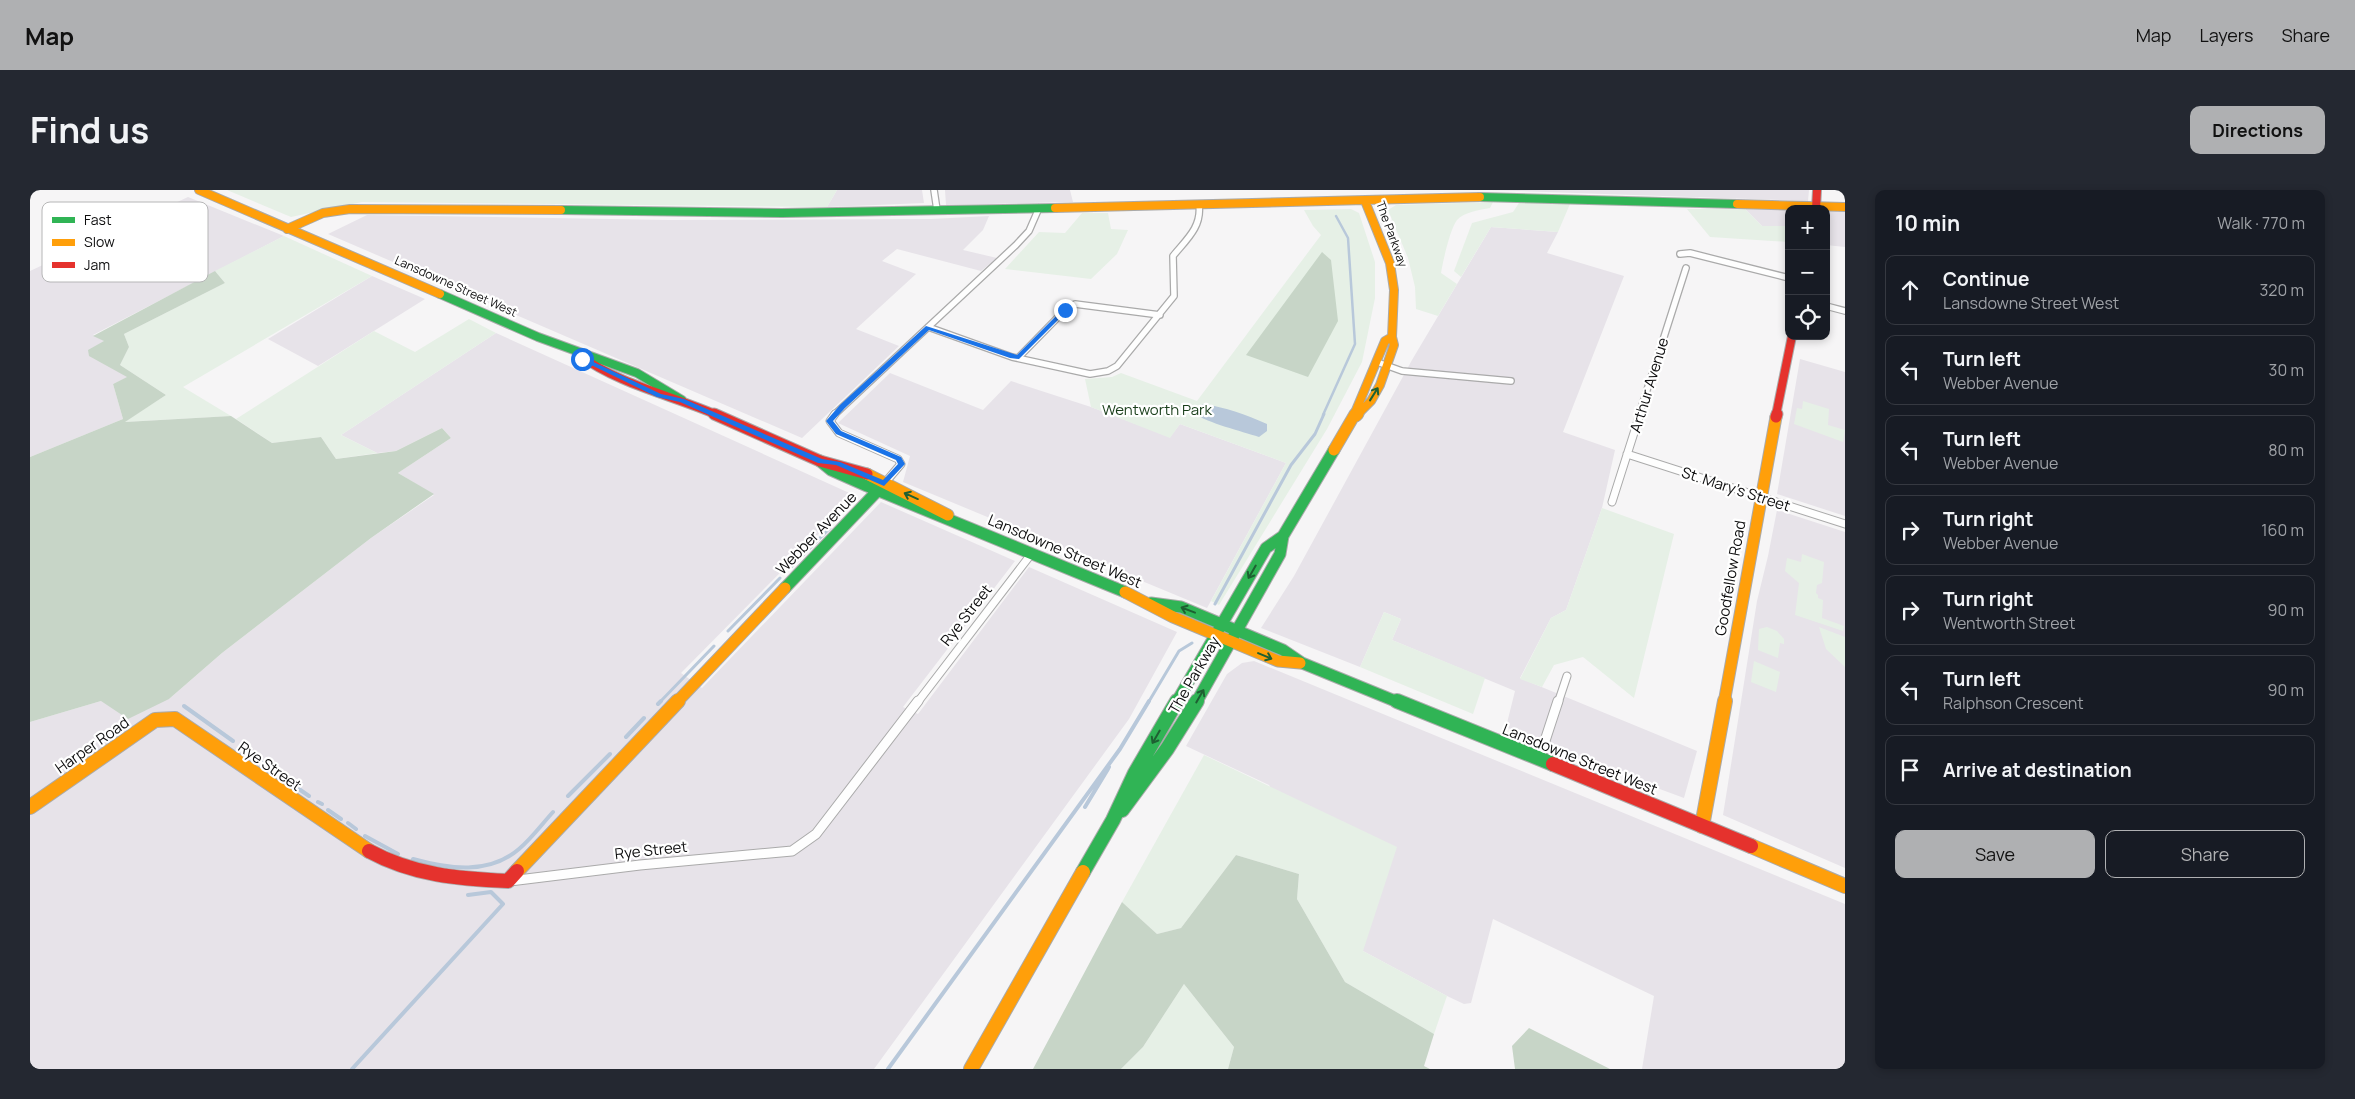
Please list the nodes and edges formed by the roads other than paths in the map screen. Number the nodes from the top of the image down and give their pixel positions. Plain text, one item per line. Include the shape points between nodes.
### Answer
1 (199, 190) edge
2 (934, 190) edge
3 (1818, 190) edge
4 (1387, 200) junction
5 (1337, 201) junction
6 (1366, 201) junction
7 (1199, 205) junction
8 (1816, 205) edge
9 (1845, 206) edge
10 (1785, 207) edge
11 (1830, 207) edge
12 (1039, 208) junction
13 (937, 210) junction
14 (1374, 220) junction
15 (290, 227) junction
16 (1680, 254) dead end
17 (1686, 268) dead end
18 (1785, 277) edge
19 (1830, 307) edge
20 (1845, 311) edge
21 (1160, 314) junction
22 (928, 327) junction
23 (1392, 337) junction
24 (1791, 340) edge
25 (1019, 357) junction
26 (1377, 362) junction
27 (1389, 365) junction
28 (1511, 381) dead end
29 (1353, 419) junction
30 (1627, 454) junction
31 (881, 487) junction
32 (1760, 496) junction
33 (1612, 502) dead end
34 (1845, 524) edge
35 (1283, 536) junction
36 (1032, 553) junction
37 (1219, 630) junction
38 (1234, 636) junction
39 (1567, 676) dead end
40 (175, 719) joint
41 (1540, 759) junction
42 (30, 807) edge
43 (1114, 820) junction
44 (1702, 826) junction
45 (508, 881) junction
46 (1845, 886) edge
47 (971, 1069) edge

1 - 15 main road, Lansdowne Street West via 256,216
2 - 13 street
3 - 8 main road
4 - 6 main road
4 - 10 main road via 1502,197
4 - 14 main road via 1377,208
5 - 6 main road
5 - 7 main road
5 - 14 main road via 1358,208
6 - 14 main road, The Parkway
7 - 12 main road
7 - 21 street via 1201,217 1198,227 1173,256 1174,296
9 - 11 main road
12 - 13 main road
12 - 22 street, Webber Avenue via 1029,231 1016,245
13 - 15 main road via 729,213 370,208 322,212
14 - 23 main road, The Parkway via 1393,278
15 - 31 main road, Lansdowne Street West via 317,243 324,243 667,388 682,400 820,461 831,470
16 - 18 street via 1690,253
17 - 30 street, Arthur Avenue
19 - 20 street
21 - 25 street via 1075,304 1065,310
21 - 25 street via 1116,366 1108,371 1090,374
22 - 25 street
22 - 31 street, Webber Avenue via 842,406 830,421 839,433 898,458 901,464
23 - 26 main road, The Parkway via 1386,341
23 - 27 main road, The Parkway via 1394,345
24 - 32 main road, Goodfellow Road
26 - 27 street
26 - 29 main road, The Parkway
27 - 28 street via 1402,371
29 -> 27 main road, The Parkway via 1371,401
29 - 35 main road, The Parkway
30 - 32 street, St. Mary's Street
30 - 33 street, Arthur Avenue
31 - 36 main road, Lansdowne Street West via 924,512
31 - 45 main road, Webber Avenue
32 - 34 street, St. Mary's Street
32 - 44 main road, Goodfellow Road
35 -> 37 main road, The Parkway via 1266,548
35 - 38 main road, The Parkway via 1280,554
36 - 37 main road, Lansdowne Street West via 1151,603 1173,617
36 - 45 street, Rye Street via 816,834 792,851
37 - 38 main road, Lansdowne Street West
37 -> 43 main road, The Parkway via 1135,773
38 - 41 main road, Lansdowne Street West via 1278,661 1302,663
43 -> 38 main road, The Parkway via 1166,754
39 - 41 street
40 - 42 main road, Harper Road via 155,720
40 - 45 main road, Rye Street via 371,853 418,873 442,878
41 - 44 main road, Lansdowne Street West
43 - 47 main road, The Parkway
44 - 46 main road, Lansdowne Street West

